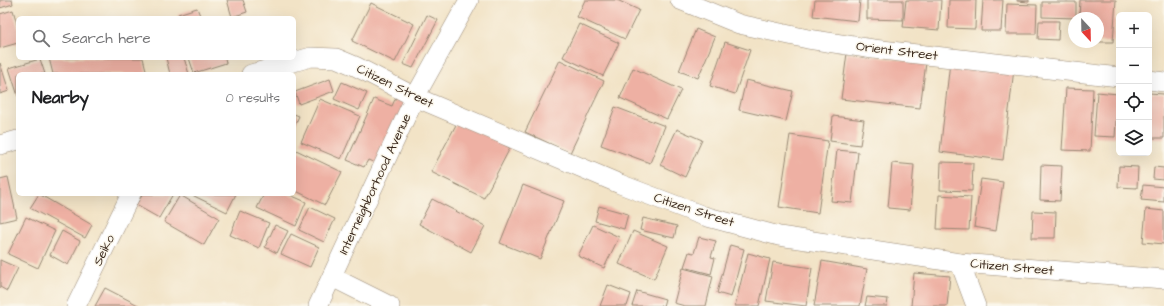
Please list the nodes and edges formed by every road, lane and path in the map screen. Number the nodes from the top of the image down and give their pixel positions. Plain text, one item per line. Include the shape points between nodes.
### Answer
1 (469, 0) edge
2 (680, 0) edge
3 (257, 72) edge
4 (1116, 77) edge
5 (1152, 80) edge
6 (1164, 82) edge
7 (415, 97) junction
8 (16, 141) edge
9 (0, 145) edge
10 (130, 196) edge
11 (960, 263) junction
12 (332, 277) junction
13 (1164, 279) edge
14 (76, 306) edge
15 (318, 306) edge
16 (390, 306) edge
17 (976, 306) edge

1 - 7 street, Interneighborhood Avenue
2 - 4 street, Orient Street via 739,24 808,39 873,49
3 - 7 street, Citizen Street via 312,57 336,58
5 - 6 street
7 - 11 street, Citizen Street via 620,184 704,216 779,236
7 - 12 street, Interneighborhood Avenue
8 - 9 street
10 - 14 street, Seiko
11 - 13 street, Citizen Street
11 - 17 street
12 - 15 street, Interneighborhood Avenue
12 - 16 street

